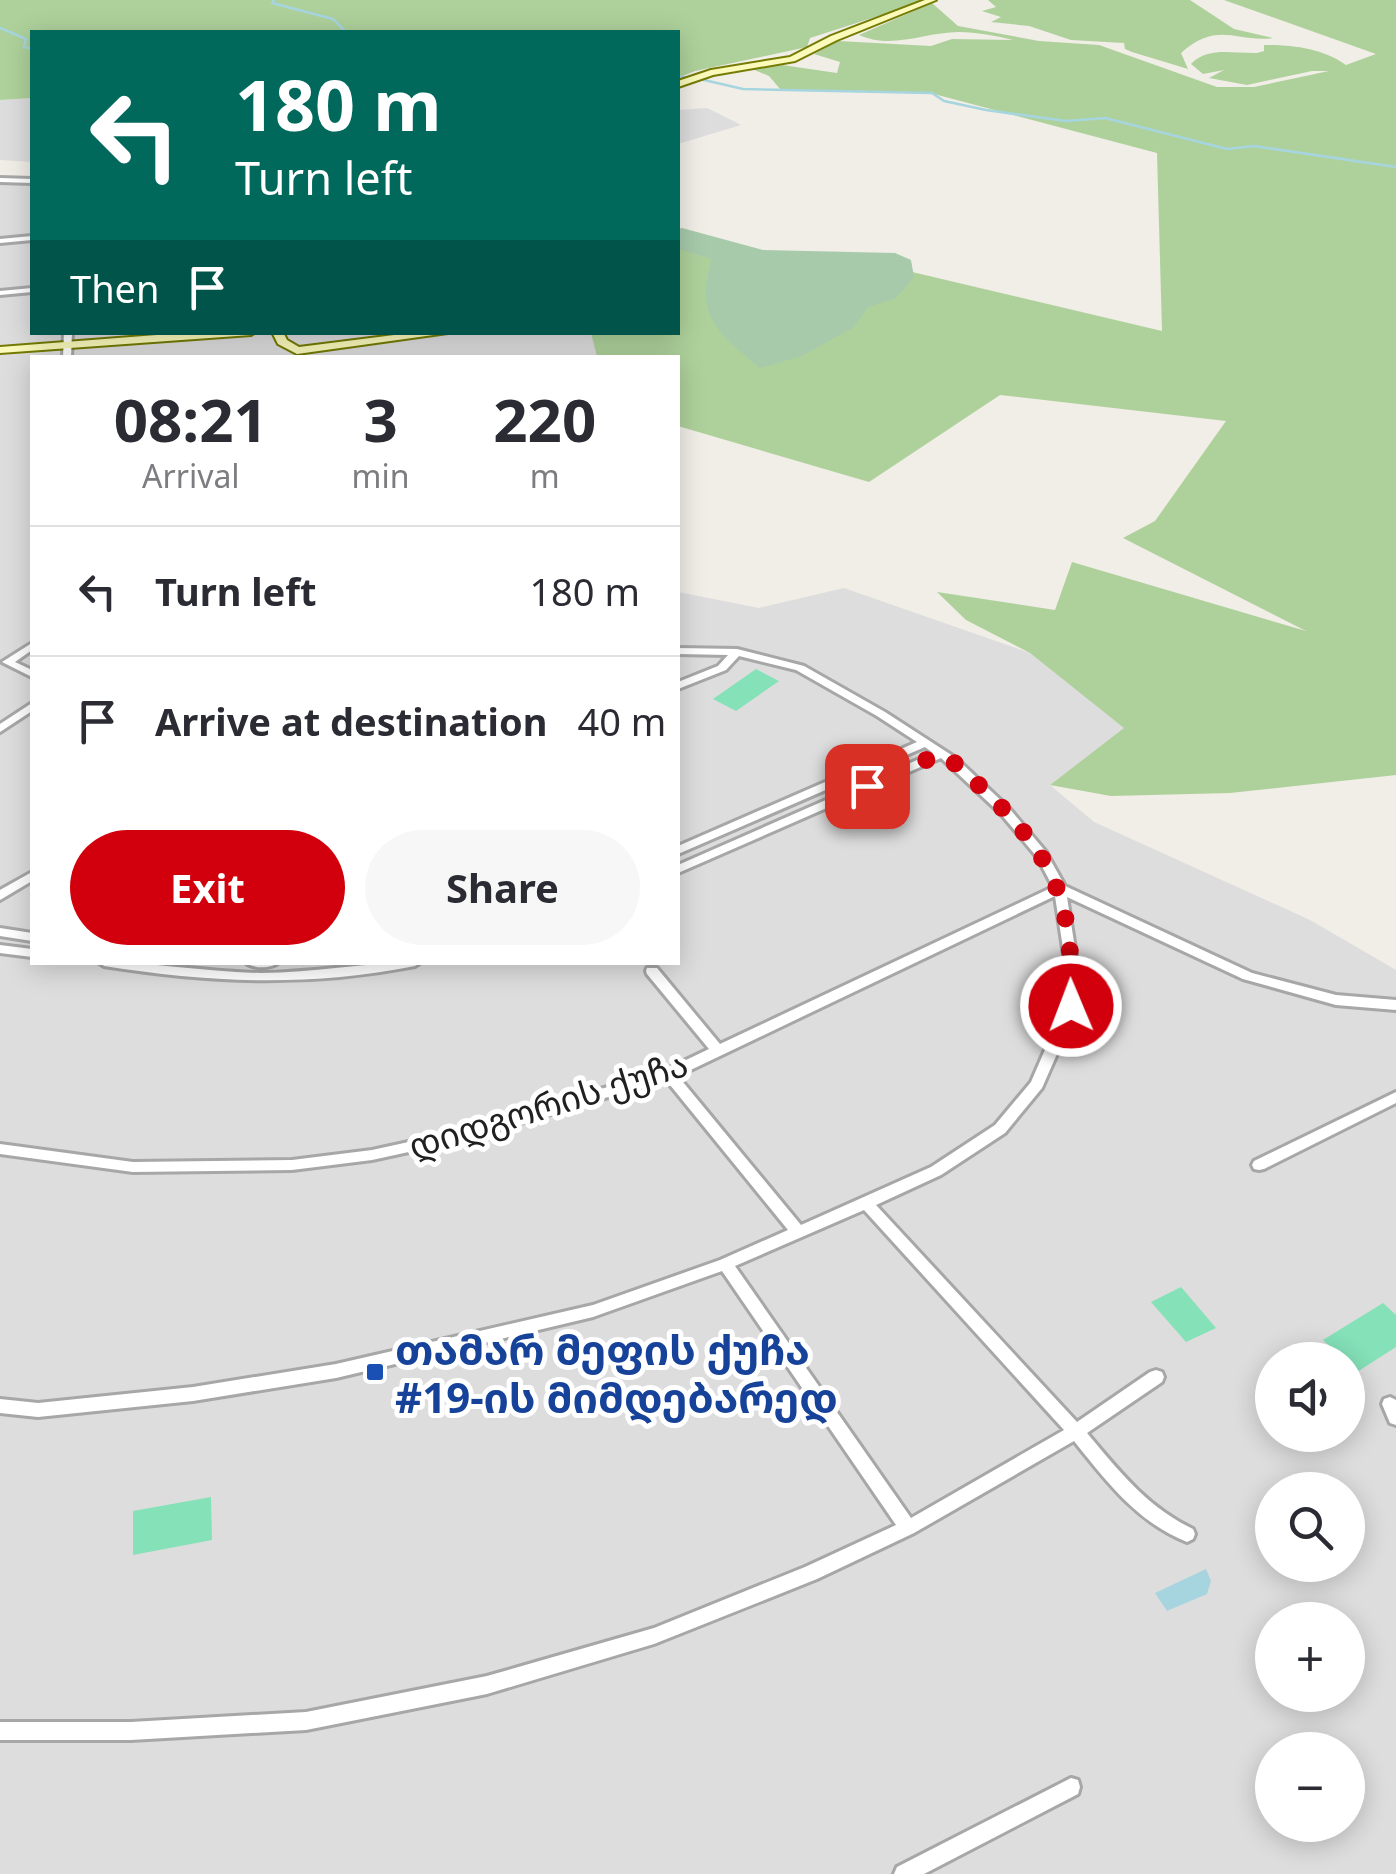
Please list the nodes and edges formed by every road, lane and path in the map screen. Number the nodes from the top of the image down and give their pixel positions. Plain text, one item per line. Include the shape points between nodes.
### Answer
1 (932, 0) edge
2 (680, 83) edge
3 (0, 180) edge
4 (30, 181) edge
5 (30, 238) edge
6 (0, 241) edge
7 (30, 290) edge
8 (0, 292) edge
9 (209, 335) edge
10 (278, 335) edge
11 (429, 335) edge
12 (67, 345) edge
13 (0, 350) edge
14 (297, 354) edge
15 (30, 647) edge
16 (680, 651) edge
17 (737, 652) junction
18 (30, 673) edge
19 (680, 685) edge
20 (30, 707) edge
21 (0, 729) edge
22 (925, 744) junction
23 (940, 754) junction
24 (770, 810) junction
25 (784, 822) junction
26 (680, 849) edge
27 (680, 867) edge
28 (30, 877) edge
29 (1060, 889) junction
30 (0, 896) edge
31 (0, 932) edge
32 (30, 937) edge
33 (0, 949) edge
34 (30, 954) edge
35 (122, 965) edge
36 (401, 965) edge
37 (652, 971) dead end
38 (1396, 1005) edge
39 (718, 1051) junction
40 (669, 1074) junction
41 (1396, 1097) edge
42 (0, 1149) edge
43 (1259, 1166) dead end
44 (866, 1203) junction
45 (798, 1232) junction
46 (725, 1264) junction
47 (1156, 1377) dead end
48 (0, 1406) edge
49 (1076, 1432) junction
50 (908, 1528) junction
51 (1186, 1534) dead end
52 (0, 1731) edge
53 (1071, 1788) dead end
54 (904, 1874) edge

1 - 2 street via 792,59
3 - 4 street
5 - 6 street
7 - 8 street
9 - 12 street
10 - 14 street
11 - 14 street
12 - 13 street
15 - 18 street via 6,662
16 - 17 street
17 - 19 street via 722,668
17 - 22 street via 800,668
20 - 21 street
22 - 23 street
22 - 24 street
23 - 25 street
23 - 29 street via 1006,811
24 - 25 street
24 - 26 street
25 - 27 street
28 - 30 street
29 - 38 street via 1248,976 1336,1000
29 - 39 street, დიდგორის ქუჩა
29 - 44 street via 1071,1006 1037,1084 1000,1129 936,1172
31 - 32 street
33 - 34 street
35 - 36 street via 284,980
37 - 39 street
39 - 40 street, დიდგორის ქუჩა
40 - 42 street, დიდგორის ქუჩა via 459,1136 292,1165 133,1167
40 - 45 street
41 - 43 street
44 - 45 street
44 - 49 street
45 - 46 street
46 - 48 street via 593,1311 336,1371 194,1394 38,1410
46 - 50 street
47 - 49 street
49 - 50 street
49 - 51 street via 1140,1508
50 - 52 street via 654,1636 488,1684 289,1722
53 - 54 street

